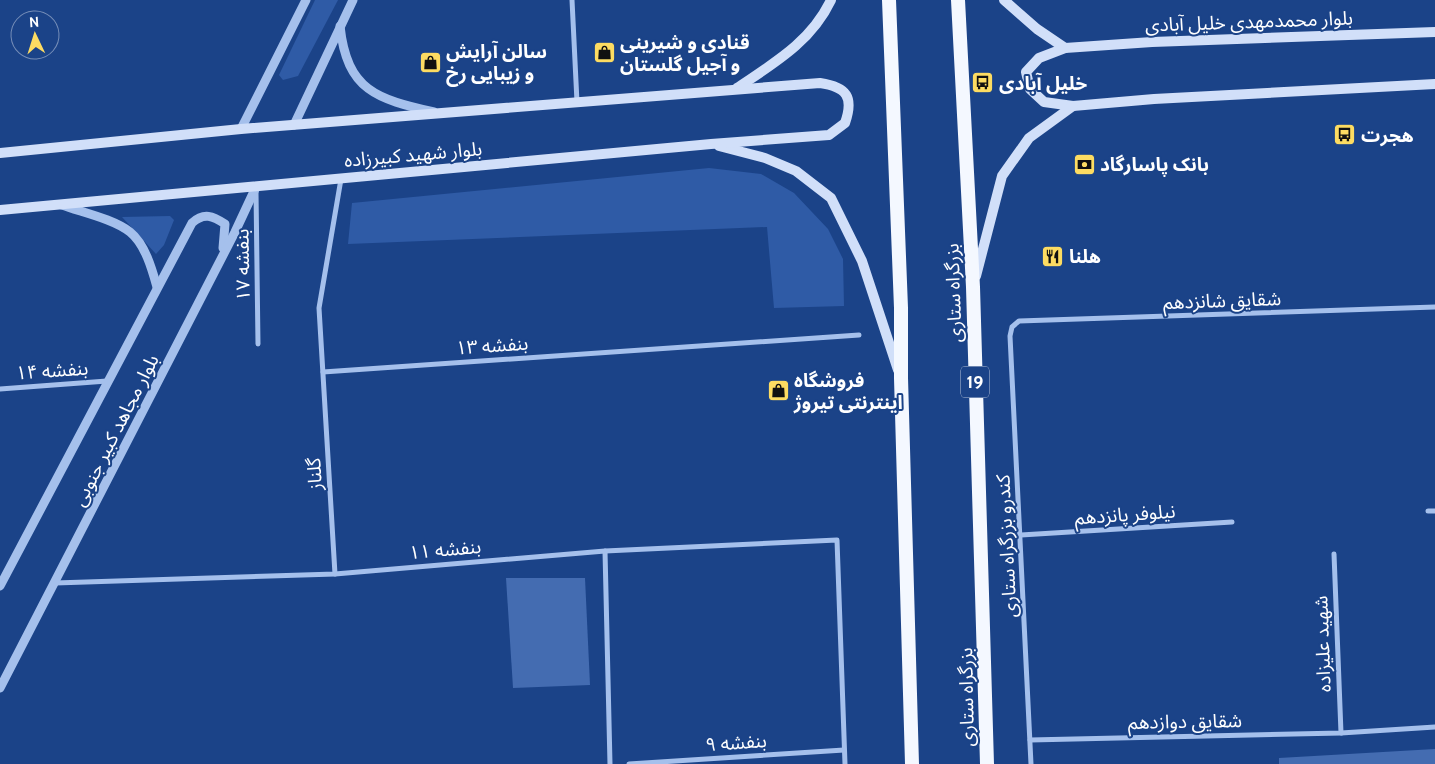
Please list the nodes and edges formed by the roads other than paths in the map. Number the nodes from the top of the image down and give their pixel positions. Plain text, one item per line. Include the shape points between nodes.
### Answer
1 (306, 0) edge
2 (353, 0) edge
3 (572, 0) edge
4 (831, 0) edge
5 (889, 0) edge
6 (958, 0) edge
7 (1004, 0) edge
8 (340, 26) junction
9 (1435, 32) edge
10 (1065, 48) junction
11 (1435, 84) edge
12 (737, 88) junction
13 (577, 102) junction
14 (1073, 106) junction
15 (436, 113) junction
16 (294, 125) junction
17 (241, 129) junction
18 (711, 144) junction
19 (0, 153) edge
20 (341, 178) junction
21 (256, 187) junction
22 (59, 204) junction
23 (0, 210) edge
24 (222, 258) junction
25 (157, 287) junction
26 (973, 287) junction
27 (1435, 307) edge
28 (1012, 327) joint
29 (859, 335) dead end
30 (258, 344) dead end
31 (323, 372) junction
32 (901, 378) junction
33 (107, 381) junction
34 (0, 389) edge
35 (1428, 511) dead end
36 (1435, 511) edge
37 (1232, 522) dead end
38 (1021, 536) junction
39 (605, 551) junction
40 (1334, 554) dead end
41 (335, 574) junction
42 (55, 584) junction
43 (0, 586) edge
44 (0, 688) edge
45 (1435, 727) edge
46 (1341, 733) junction
47 (1030, 740) junction
48 (844, 750) junction
49 (610, 764) edge
50 (629, 764) edge
51 (845, 764) edge
52 (912, 764) edge
53 (987, 764) edge
54 (1032, 764) edge

1 - 17 street
2 - 8 street
3 - 13 street
4 - 12 main road via 824,15 792,51
5 - 32 highway
6 - 26 highway, بزرگراه ستاری / 19
7 - 10 main road
8 - 15 street via 342,47 351,70 368,89 392,102
8 - 16 street
9 - 10 main road, بلوار محمدمهدی خلیل آبادی
10 - 14 main road, بلوار محمدمهدی خلیل آبادی via 1039,58 1026,72 1030,88 1044,102
11 - 14 main road
12 - 13 main road, بلوار شهید کبیرزاده
12 - 18 main road, بلوار شهید کبیرزاده via 836,85 849,100 845,123 829,135
13 - 15 main road, بلوار شهید کبیرزاده
14 - 26 main road via 1029,138 1002,176
15 - 16 main road, بلوار شهید کبیرزاده
16 - 17 main road, بلوار شهید کبیرزاده
17 - 19 main road, بلوار شهید کبیرزاده
18 - 20 main road, بلوار شهید کبیرزاده
18 - 32 main road via 765,158 796,171 831,198 862,261
20 - 21 main road, بلوار شهید کبیرزاده
20 - 31 street via 319,308
21 - 22 main road, بلوار شهید کبیرزاده
21 - 24 street, بلوار مجاهد کبیر جنوبی
21 - 30 street, بنفشه ۱۷
22 - 23 main road, بلوار شهید کبیرزاده
22 - 25 street via 130,232 150,264
24 - 25 street, بلوار مجاهد کبیر جنوبی via 225,224 212,216 199,216
24 - 42 street, بلوار مجاهد کبیر جنوبی
25 - 33 street, بلوار مجاهد کبیر جنوبی
26 - 53 highway, بزرگراه ستاری / 19
27 - 28 street, شقایق شانزدهم via 1018,322
28 - 38 street, کندرو بزرگراه ستاری
29 - 31 street, بنفشه ۱۳
31 - 41 street, گلناز
32 - 52 highway
33 - 34 street, بنفشه ۱۴
33 - 43 street, بلوار مجاهد کبیر جنوبی
35 - 36 street
37 - 38 street, نیلوفر پانزدهم
38 - 47 street, کندرو بزرگراه ستاری
39 - 41 street, بنفشه ۱۱
39 - 48 street, بنفشه ۱۱ via 837,540
39 - 49 street
40 - 46 street, شهید علیزاده
41 - 42 street, بنفشه ۱۱
42 - 44 street, بلوار مجاهد کبیر جنوبی
45 - 46 street, شقایق دوازدهم
46 - 47 street, شقایق دوازدهم
47 - 54 street, کندرو بزرگراه ستاری
48 - 50 street, بنفشه ۹
48 - 51 street

